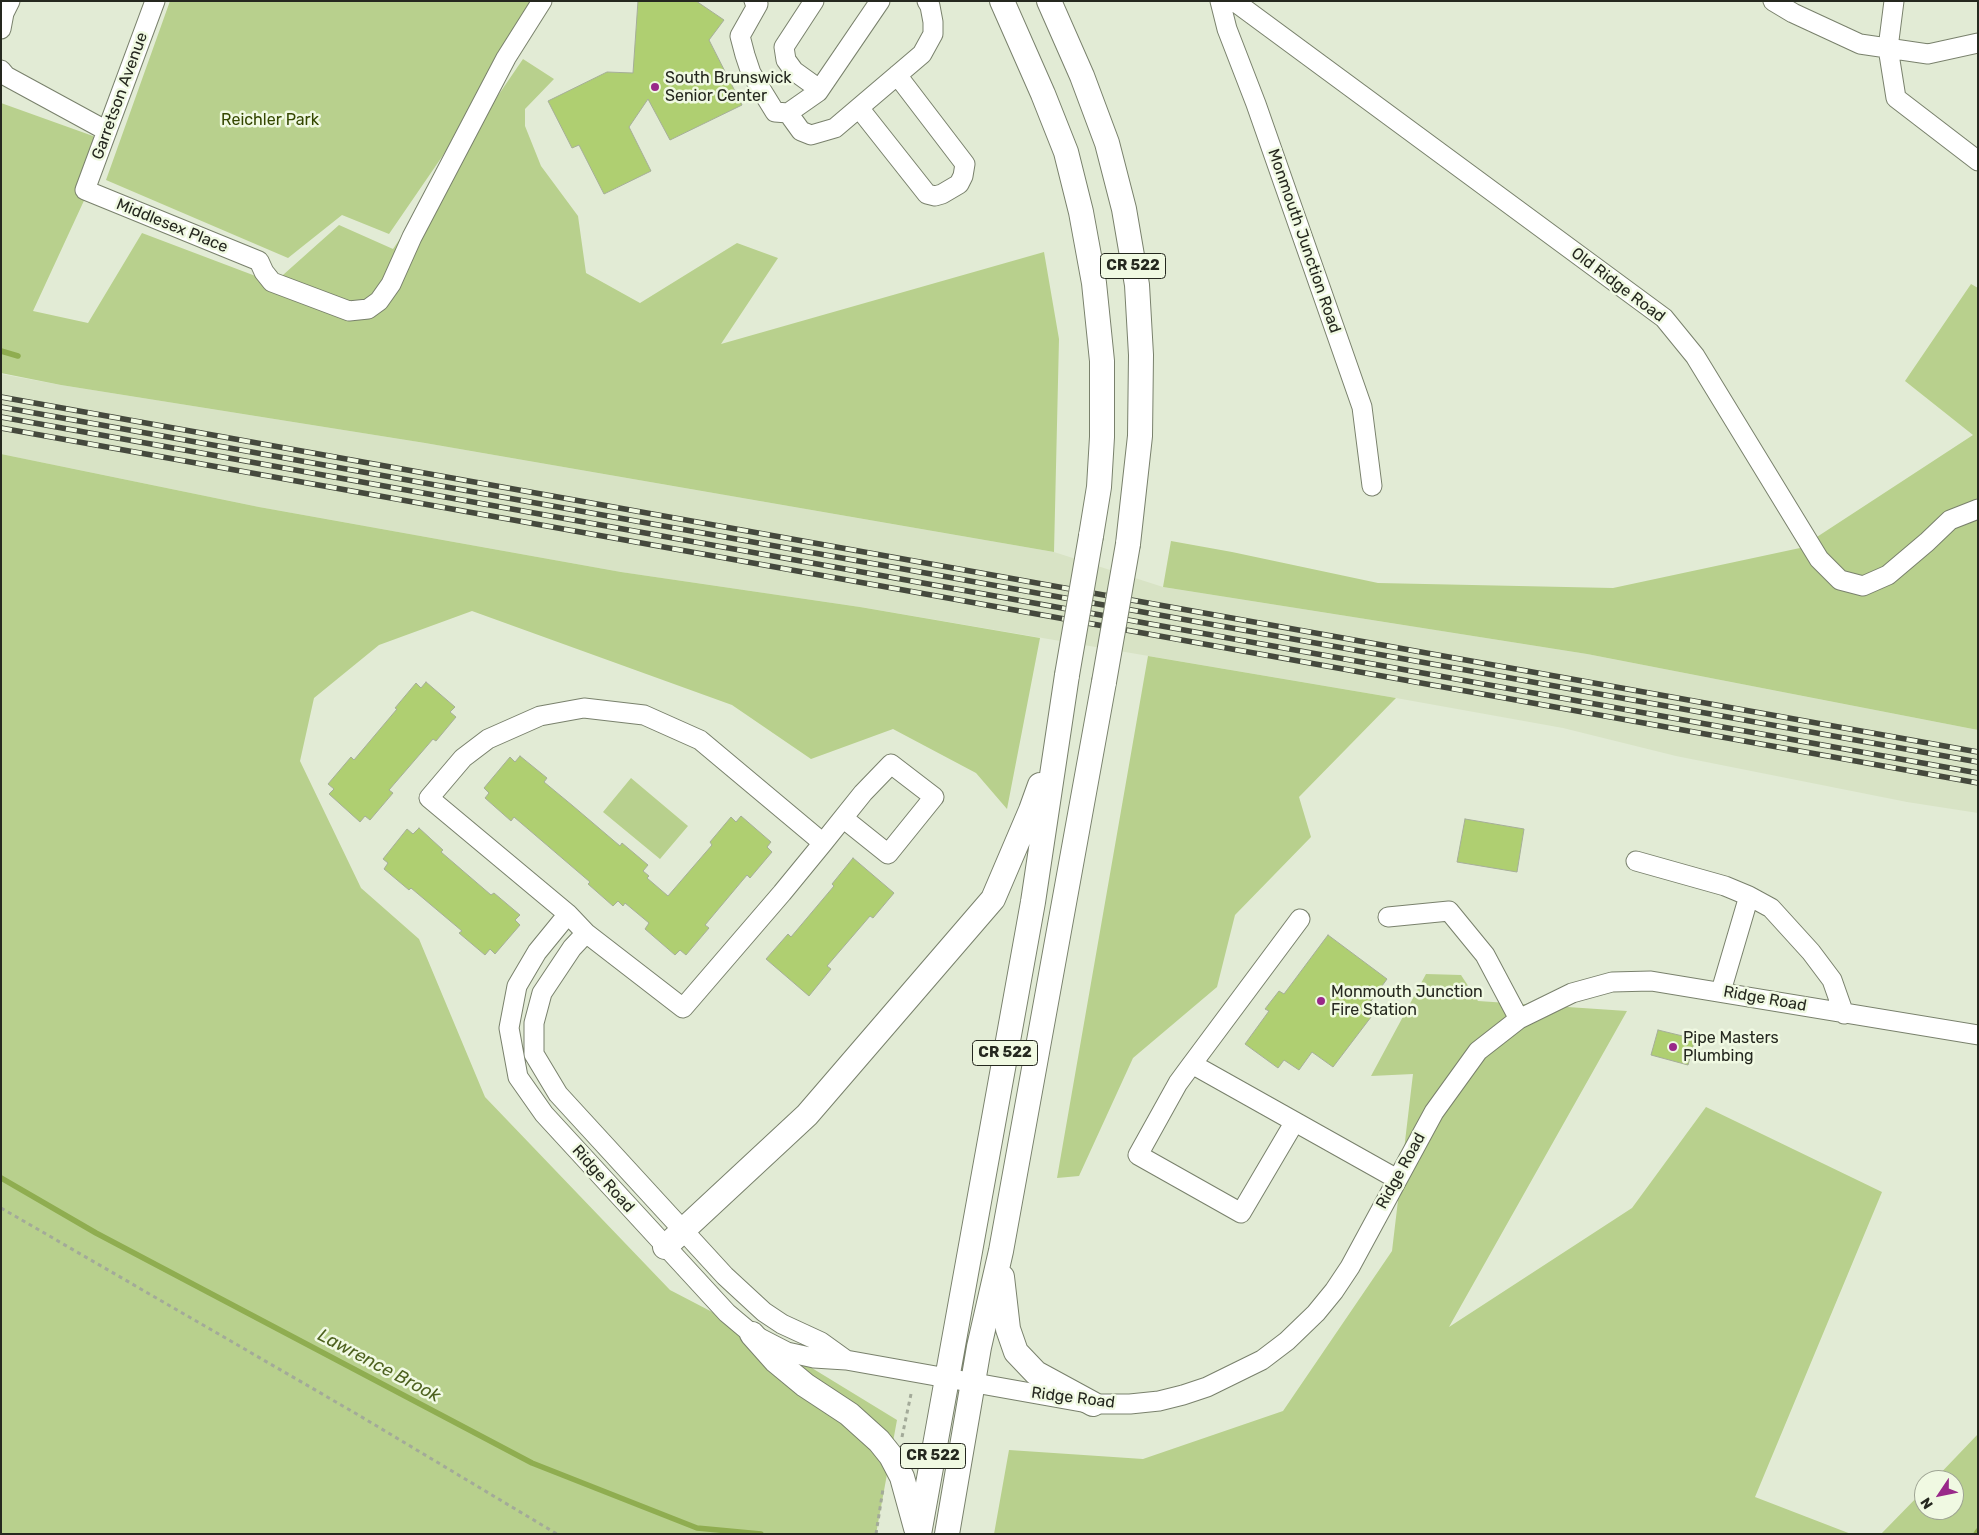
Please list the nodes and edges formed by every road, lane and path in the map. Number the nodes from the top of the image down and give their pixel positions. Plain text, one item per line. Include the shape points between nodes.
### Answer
1 (10, 1) edge
2 (155, 1) edge
3 (542, 1) edge
4 (814, 1) edge
5 (880, 1) edge
6 (927, 1) edge
7 (1002, 1) edge
8 (1049, 1) edge
9 (1220, 1) edge
10 (1234, 1) edge
11 (1774, 1) edge
12 (1894, 1) edge
13 (758, 2) edge
14 (1, 29) edge
15 (1978, 42) edge
16 (1888, 48) junction
17 (1, 70) edge
18 (897, 75) junction
19 (820, 89) junction
20 (859, 108) junction
21 (788, 113) junction
22 (107, 131) junction
23 (1978, 161) edge
24 (84, 190) joint
25 (1372, 486) dead end
26 (1978, 509) edge
27 (1060, 726) junction
28 (843, 818) junction
29 (823, 843) junction
30 (1636, 861) dead end
31 (1749, 896) junction
32 (568, 914) junction
33 (1388, 917) dead end
34 (1300, 919) dead end
35 (586, 933) junction
36 (1721, 991) junction
37 (1844, 1014) junction
38 (1519, 1019) junction
39 (1978, 1035) edge
40 (1192, 1064) junction
41 (1294, 1123) junction
42 (1397, 1179) junction
43 (1, 1208) edge
44 (683, 1228) junction
45 (665, 1247) junction
46 (1001, 1250) junction
47 (752, 1334) junction
48 (846, 1360) junction
49 (947, 1379) junction
50 (973, 1384) junction
51 (911, 1394) dead end
52 (1093, 1404) junction
53 (898, 1442) dead end
54 (880, 1514) dead end
55 (947, 1533) edge
56 (557, 1534) edge
57 (876, 1534) edge
58 (918, 1534) edge

1 - 14 street
2 - 22 street, Garretson Avenue
3 - 24 street, Middlesex Place via 506,58 412,237 391,284 379,301 368,309 349,311 272,282 259,261
4 - 19 street via 784,47 786,60 794,72
5 - 19 street
6 - 18 street via 933,34 922,54
7 - 27 main road, CR 522, bridge via 1066,152 1094,283 1102,361 1099,487
8 - 46 main road, CR 522, bridge via 1107,144 1124,209 1137,285 1141,355 1140,436 1128,544
9 - 25 street, Monmouth Junction Road via 1362,407
10 - 26 street, Old Ridge Road via 1664,318 1695,356 1819,559 1840,580 1863,586 1888,575 1950,520
11 - 16 street via 1860,44
12 - 16 street
13 - 21 street via 740,36 745,55 775,112
15 - 16 street via 1928,54
16 - 23 street via 1896,98
17 - 22 street via 6,76
18 - 20 street
18 - 20 street via 965,164 959,184 942,194 927,194
19 - 21 street
20 - 21 street via 835,128 811,135 801,131
22 - 24 street, Garretson Avenue
27 - 44 main road via 1031,810 993,899 807,1115
27 - 49 main road, CR 522
28 - 28 street via 888,854 934,798 891,764
28 - 29 street
29 - 32 street via 700,740 644,715 584,708 540,716 488,739 463,758 429,798
29 - 35 street via 683,1008
30 - 31 street
31 - 36 street
31 - 37 street via 1770,908 1811,952 1832,980
32 - 35 street
32 - 45 street, Ridge Road via 537,952 517,986 509,1028 518,1077 544,1114
33 - 38 street via 1449,911 1485,955
34 - 40 street
35 - 44 street, Ridge Road via 542,993 534,1023 534,1054 558,1094
36 - 37 street, Ridge Road
36 - 38 street, Ridge Road via 1651,981 1612,982 1572,993
37 - 39 street, Ridge Road
38 - 42 street, Ridge Road via 1478,1051 1450,1087
40 - 41 street
40 - 41 street via 1178,1082 1138,1155 1241,1213
41 - 42 street
42 - 52 street, Ridge Road via 1334,1291 1287,1341 1262,1360 1183,1395 1130,1404
43 - 56 path
44 - 45 main road
44 - 48 street, Ridge Road via 725,1276 764,1312 821,1342
45 - 47 street, Ridge Road via 726,1313
46 - 50 main road, CR 522
46 - 52 main road via 1008,1329 1016,1352 1036,1373
47 - 48 street, Ridge Road via 787,1352
47 - 58 main road via 776,1361 849,1414 885,1448 902,1477
48 - 49 street, Ridge Road
49 - 50 street, Ridge Road
49 - 58 main road, CR 522
50 - 52 street, Ridge Road
50 - 55 main road, CR 522
51 - 53 path via 902,1438
54 - 57 path

